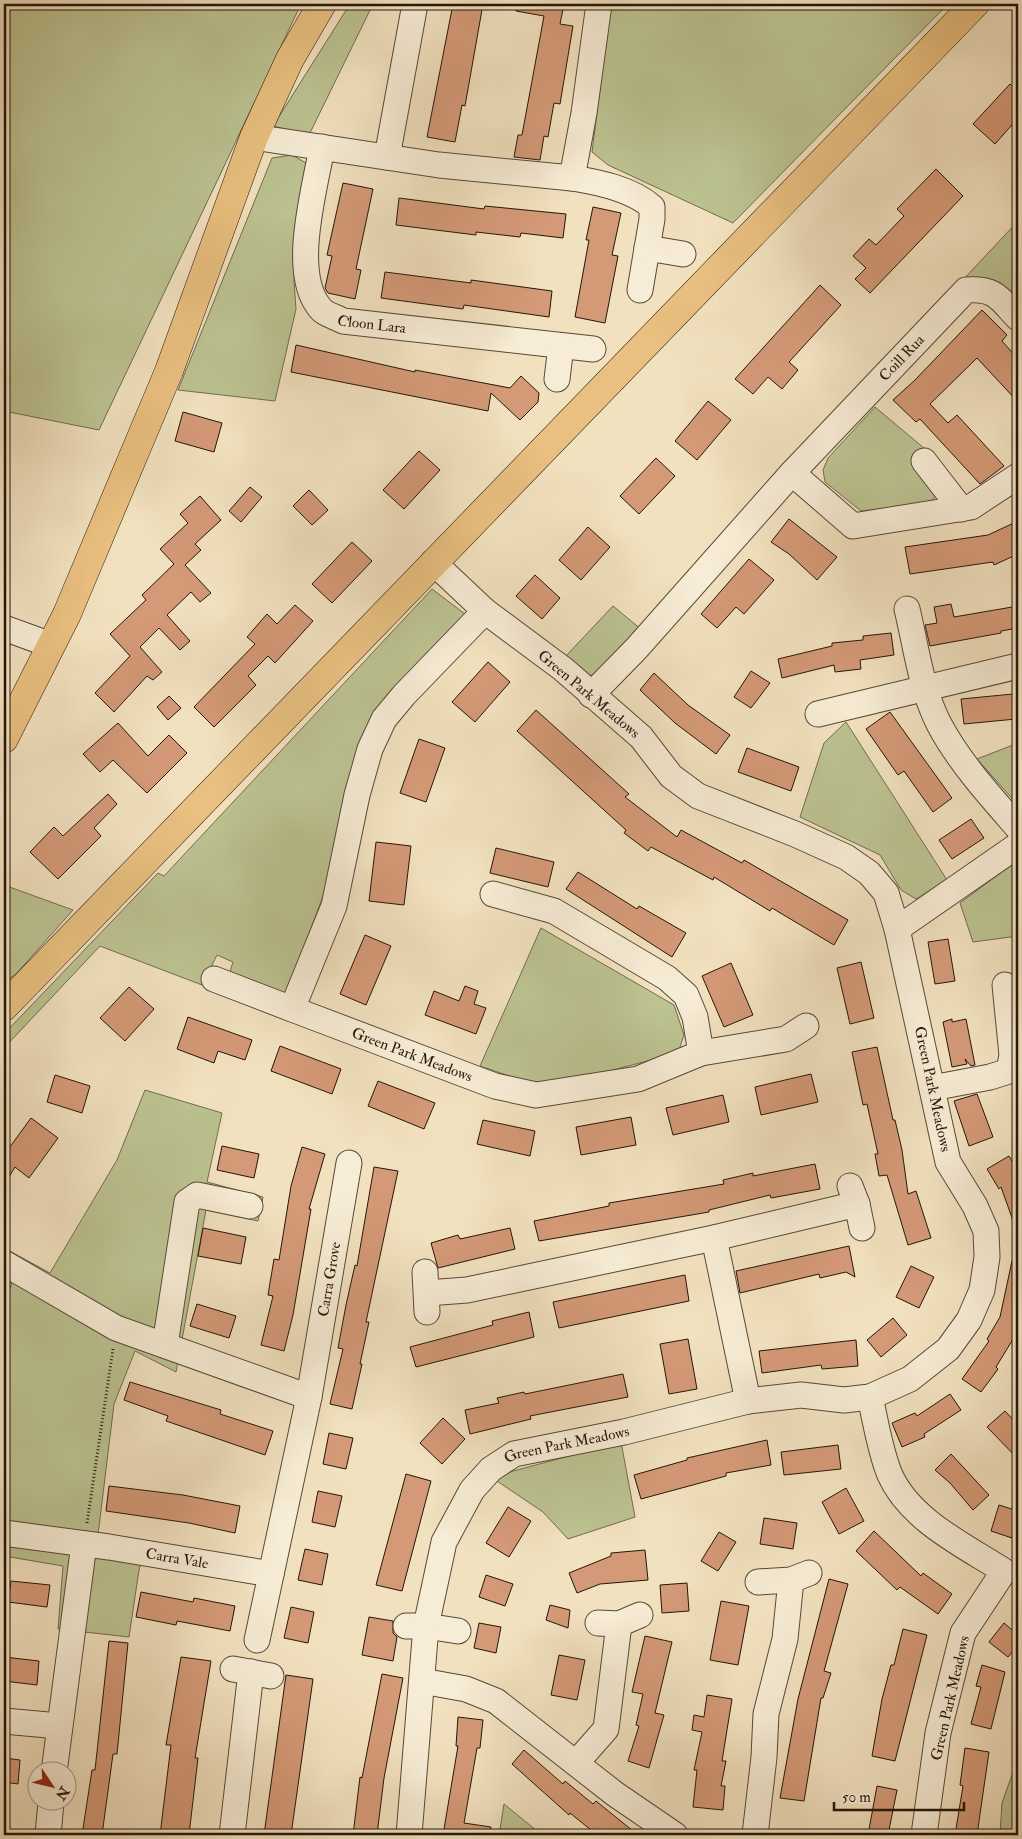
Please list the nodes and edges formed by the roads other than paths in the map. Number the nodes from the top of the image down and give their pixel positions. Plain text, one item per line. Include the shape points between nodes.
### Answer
1 (322, 4) edge
2 (415, 4) edge
3 (599, 4) edge
4 (975, 4) edge
5 (254, 137) junction
6 (322, 147) junction
7 (386, 157) junction
8 (572, 178) junction
9 (647, 248) junction
10 (683, 254) dead end
11 (640, 290) dead end
12 (1018, 318) edge
13 (561, 346) junction
14 (593, 349) dead end
15 (557, 378) dead end
16 (924, 461) dead end
17 (792, 473) junction
18 (1018, 476) edge
19 (961, 509) junction
20 (433, 562) junction
21 (907, 608) dead end
22 (485, 611) junction
23 (4, 628) edge
24 (51, 645) junction
25 (1018, 666) edge
26 (926, 687) junction
27 (591, 695) junction
28 (818, 714) dead end
29 (4, 739) edge
30 (1018, 828) edge
31 (1018, 845) edge
32 (493, 894) dead end
33 (897, 930) junction
34 (214, 979) dead end
35 (1010, 994) edge
36 (4, 1007) edge
37 (292, 1009) junction
38 (806, 1026) dead end
39 (701, 1053) junction
40 (932, 1088) junction
41 (349, 1163) dead end
42 (250, 1206) dead end
43 (862, 1228) dead end
44 (714, 1238) junction
45 (4, 1263) edge
46 (426, 1292) dead end
47 (165, 1345) junction
48 (308, 1397) junction
49 (870, 1397) junction
50 (748, 1401) junction
51 (4, 1533) edge
52 (84, 1544) junction
53 (1011, 1572) edge
54 (271, 1574) junction
55 (758, 1582) dead end
56 (619, 1621) dead end
57 (416, 1626) junction
58 (458, 1631) dead end
59 (257, 1640) dead end
60 (252, 1672) dead end
61 (422, 1681) junction
62 (4, 1721) edge
63 (59, 1726) junction
64 (55, 1762) edge
65 (576, 1763) junction
66 (50, 1812) edge
67 (48, 1835) edge
68 (232, 1835) edge
69 (409, 1835) edge
70 (675, 1835) edge
71 (755, 1835) edge
72 (924, 1835) edge

1 - 5 main road via 290,59
2 - 7 street
3 - 8 street
4 - 20 main road
5 - 6 street
5 - 24 main road via 169,371
6 - 7 street
6 - 13 street, Cloon Lara via 304,256 306,282 320,309 343,321
7 - 8 street
8 - 9 street via 642,198 652,207
9 - 10 street
9 - 11 street
12 - 17 street, Coill Rua via 995,294 983,288 966,290
13 - 14 street, Cloon Lara
13 - 15 street
16 - 19 street
17 - 19 street via 853,526
17 - 27 street, Coill Rua
18 - 19 street via 971,508
20 - 22 street, Green Park Meadows
20 - 36 main road
21 - 26 street
22 - 27 street, Green Park Meadows via 563,669
22 - 37 street via 384,718 370,749 357,795 334,906
23 - 24 street
24 - 29 main road
25 - 26 street
26 - 28 street
26 - 30 street via 939,723 979,783
27 - 33 street, Green Park Meadows via 641,737 671,776 698,796 846,857 869,873 886,893
31 - 33 street
32 - 39 street via 554,911 667,978 686,995 695,1017
33 - 40 street, Green Park Meadows
34 - 37 street, Green Park Meadows
35 - 40 street via 1012,1055 1009,1071
37 - 39 street, Green Park Meadows via 495,1086 536,1094 638,1079
38 - 39 street, Green Park Meadows via 786,1039
40 - 49 street, Green Park Meadows via 948,1162 986,1231 982,1290 969,1320 948,1349 910,1379
41 - 48 street, Carra Grove
42 - 47 street via 197,1195 187,1202
43 - 44 street via 854,1195
44 - 46 street via 468,1290
44 - 50 street
45 - 47 street via 116,1328
47 - 48 street
48 - 54 street
49 - 50 street, Green Park Meadows via 844,1400 801,1395
49 - 53 street, Green Park Meadows via 890,1475 901,1495 925,1518
50 - 57 street, Green Park Meadows via 624,1432 514,1454 491,1469 472,1490 444,1542
51 - 52 street, Carra Vale
52 - 54 street, Carra Vale
52 - 63 street
53 - 72 street, Green Park Meadows via 963,1633 938,1733
54 - 59 street
55 - 71 street via 800,1577 766,1714
56 - 65 street via 606,1729
57 - 58 street
57 - 61 street, Green Park Meadows
60 - 68 street
61 - 65 street via 466,1690 496,1701
61 - 69 street, Green Park Meadows
62 - 63 street
63 - 64 street
65 - 70 street
66 - 67 street

